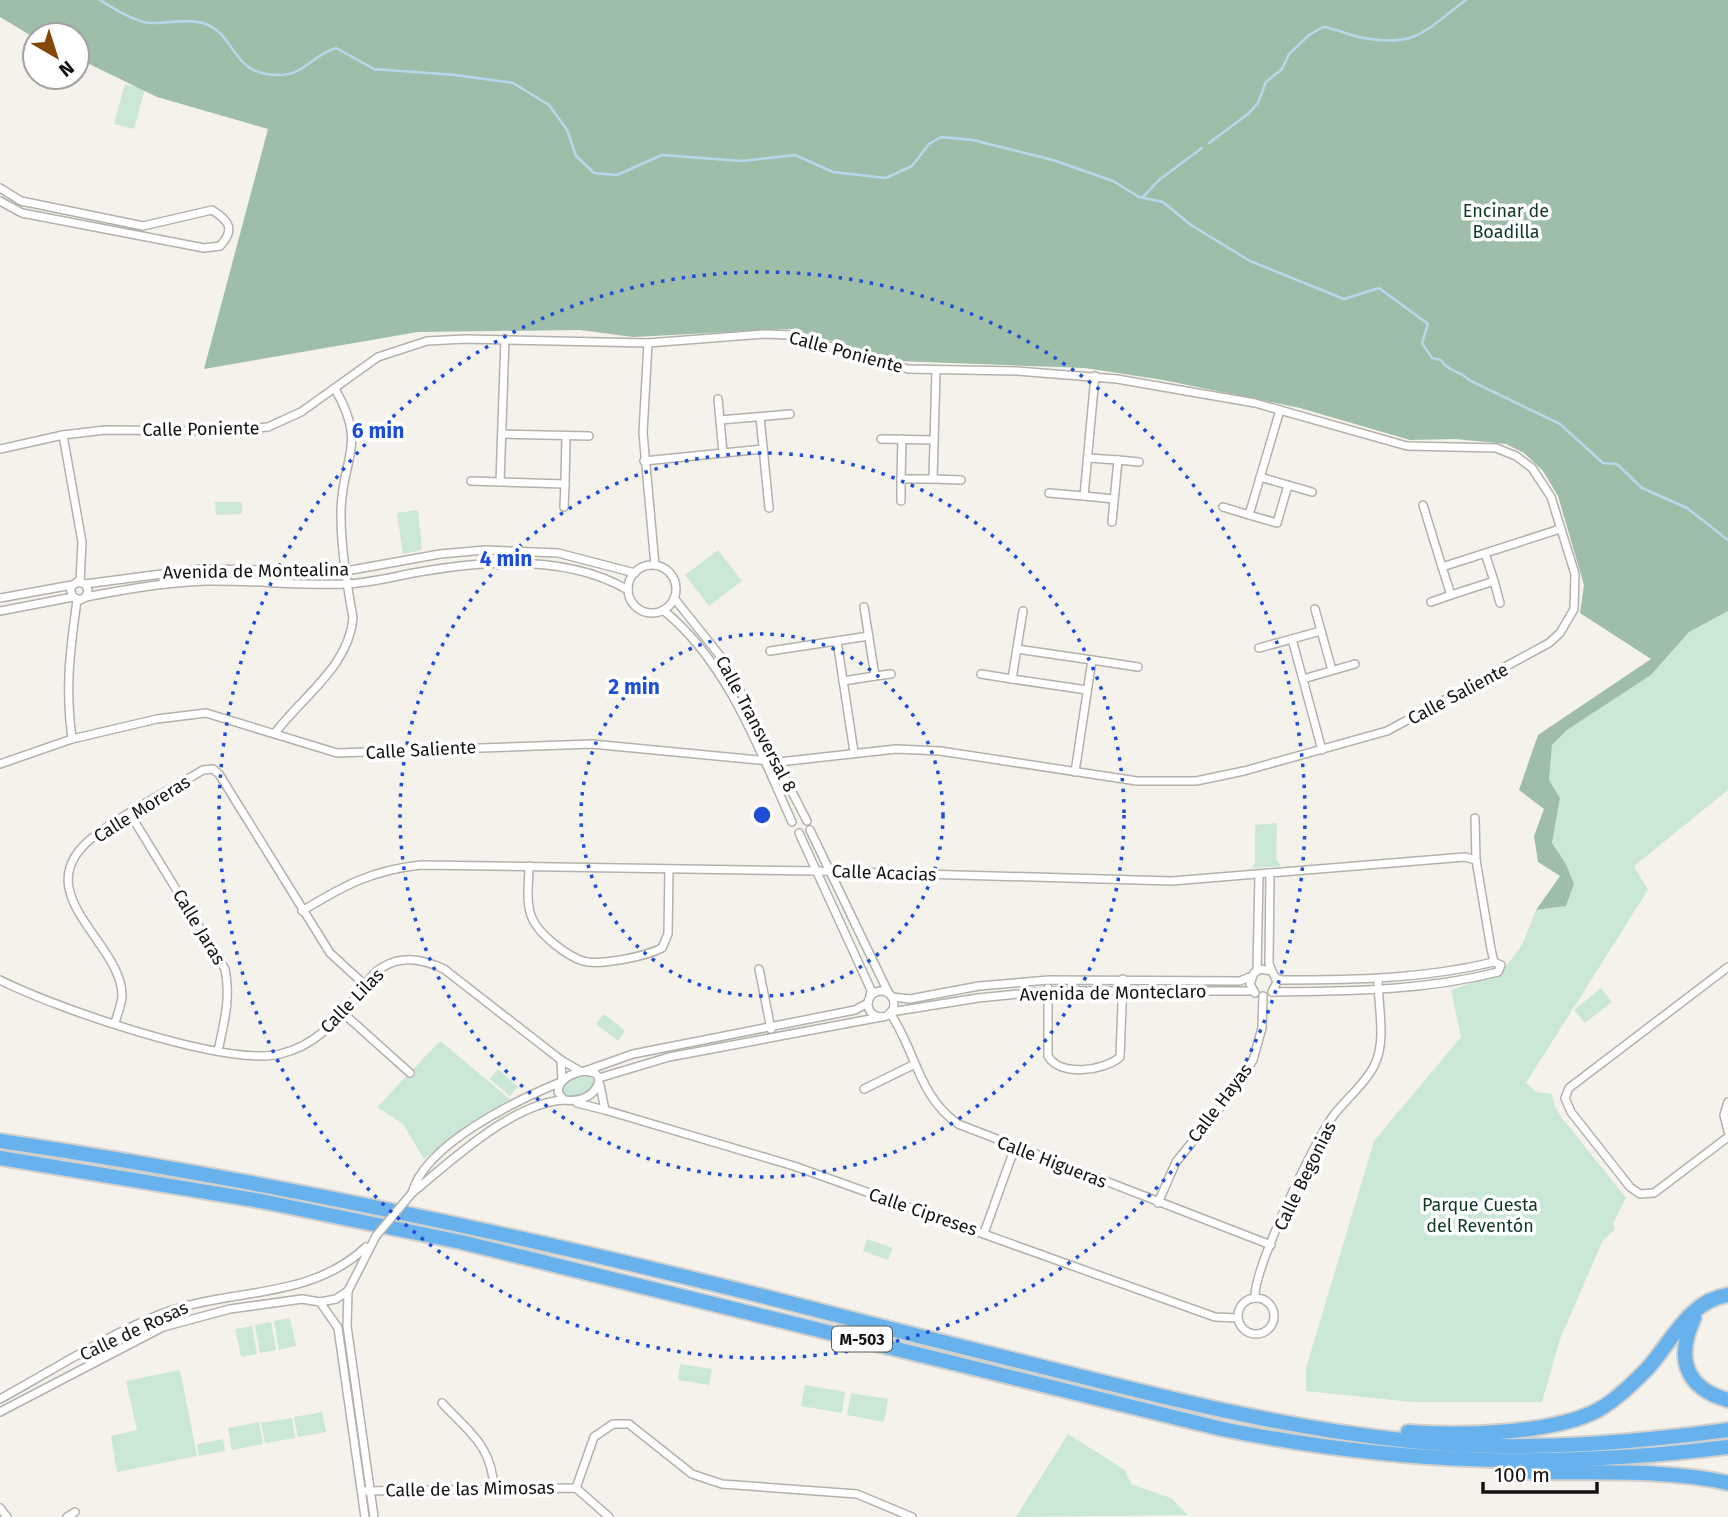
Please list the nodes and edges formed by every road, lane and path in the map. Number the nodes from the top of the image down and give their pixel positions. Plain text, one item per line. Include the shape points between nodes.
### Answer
1 (0, 188) edge
2 (0, 201) edge
3 (505, 339) junction
4 (648, 343) junction
5 (936, 370) junction
6 (1095, 376) junction
7 (335, 389) junction
8 (718, 399) dead end
9 (1280, 410) junction
10 (790, 414) dead end
11 (760, 417) junction
12 (720, 420) junction
13 (502, 434) junction
14 (63, 435) junction
15 (566, 436) junction
16 (589, 436) dead end
17 (881, 439) dead end
18 (902, 439) junction
19 (934, 440) junction
20 (0, 449) edge
21 (763, 449) junction
22 (723, 453) junction
23 (1088, 458) junction
24 (1118, 460) junction
25 (644, 461) junction
26 (1139, 462) dead end
27 (1260, 477) junction
28 (901, 479) junction
29 (933, 479) junction
30 (961, 480) dead end
31 (471, 481) dead end
32 (500, 482) junction
33 (565, 484) junction
34 (1288, 485) junction
35 (1312, 492) dead end
36 (1049, 493) dead end
37 (1084, 496) junction
38 (1114, 499) junction
39 (901, 501) dead end
40 (1423, 505) dead end
41 (564, 507) dead end
42 (1223, 507) dead end
43 (769, 508) dead end
44 (1249, 515) junction
45 (1112, 522) dead end
46 (1560, 529) junction
47 (1485, 553) junction
48 (655, 565) junction
49 (1442, 567) junction
50 (346, 571) junction
51 (635, 573) junction
52 (1494, 581) junction
53 (83, 583) junction
54 (347, 584) junction
55 (72, 586) junction
56 (628, 590) junction
57 (1451, 595) junction
58 (674, 597) junction
59 (0, 598) edge
60 (79, 598) junction
61 (1431, 602) dead end
62 (1500, 603) dead end
63 (864, 607) dead end
64 (1315, 609) dead end
65 (1574, 609) joint
66 (663, 610) junction
67 (0, 611) edge
68 (1023, 611) dead end
69 (1321, 631) junction
70 (869, 636) junction
71 (1292, 639) junction
72 (837, 641) junction
73 (1259, 648) dead end
74 (1017, 649) junction
75 (770, 651) dead end
76 (1092, 660) junction
77 (1355, 664) dead end
78 (1138, 667) dead end
79 (1332, 670) junction
80 (891, 674) dead end
81 (981, 674) dead end
82 (875, 676) junction
83 (1012, 679) junction
84 (1303, 679) junction
85 (843, 681) junction
86 (1087, 690) junction
87 (275, 733) junction
88 (72, 739) junction
89 (1322, 750) junction
90 (854, 751) junction
91 (764, 761) junction
92 (779, 762) junction
93 (0, 764) edge
94 (1075, 772) junction
95 (130, 814) junction
96 (1475, 818) dead end
97 (807, 821) dead end
98 (792, 822) dead end
99 (810, 831) dead end
100 (799, 833) dead end
101 (1476, 860) junction
102 (529, 866) junction
103 (669, 870) junction
104 (817, 870) junction
105 (830, 872) junction
106 (1270, 873) junction
107 (1259, 875) junction
108 (302, 911) junction
109 (1494, 962) junction
110 (1728, 967) edge
111 (759, 969) dead end
112 (1254, 973) junction
113 (1274, 974) junction
114 (1123, 979) junction
115 (1049, 980) junction
116 (0, 981) edge
117 (1378, 981) junction
118 (365, 985) junction
119 (1048, 991) junction
120 (1253, 991) junction
121 (1378, 991) junction
122 (1122, 992) junction
123 (1273, 992) junction
124 (890, 995) junction
125 (1263, 996) junction
126 (869, 1000) junction
127 (891, 1012) junction
128 (343, 1013) junction
129 (881, 1017) junction
130 (115, 1023) junction
131 (771, 1026) junction
132 (772, 1037) junction
133 (218, 1051) junction
134 (561, 1060) junction
135 (913, 1065) junction
136 (583, 1071) junction
137 (410, 1073) dead end
138 (599, 1081) junction
139 (562, 1082) junction
140 (864, 1089) dead end
141 (568, 1101) junction
142 (1728, 1102) edge
143 (605, 1110) junction
144 (1728, 1131) edge
145 (1728, 1137) edge
146 (0, 1141) edge
147 (1015, 1147) junction
148 (0, 1158) edge
149 (412, 1194) junction
150 (1158, 1203) junction
151 (984, 1233) junction
152 (374, 1240) junction
153 (1271, 1245) junction
154 (342, 1267) junction
155 (354, 1277) junction
156 (317, 1280) junction
157 (348, 1291) junction
158 (1728, 1297) edge
159 (1255, 1298) junction
160 (318, 1302) junction
161 (1238, 1318) junction
162 (0, 1399) edge
163 (1728, 1401) edge
164 (442, 1402) dead end
165 (0, 1412) edge
166 (1312, 1428) junction
167 (1728, 1430) edge
168 (1728, 1447) edge
169 (1420, 1459) junction
170 (1728, 1483) edge
171 (576, 1488) junction
172 (494, 1489) junction
173 (366, 1491) junction
174 (0, 1508) edge
175 (75, 1512) dead end
176 (7, 1517) edge
177 (67, 1517) edge
178 (365, 1517) edge
179 (374, 1517) edge
180 (609, 1517) edge
181 (912, 1517) edge

1 - 2 street via 21,201 143,226 212,210 228,221 230,229 220,246 204,248 22,213
3 - 4 street, Calle Poniente
3 - 7 street, Calle Poniente via 427,341 400,348 363,366
3 - 13 street
4 - 5 street, Calle Poniente via 791,335 908,369
4 - 25 street
5 - 6 street, Calle Poniente
5 - 19 street
6 - 9 street, Calle Poniente
6 - 23 street
7 - 14 street, Calle Poniente via 285,421 250,430 105,430
7 - 50 street via 344,405 353,444 341,513
8 - 12 street
9 - 27 street
9 - 46 street, Calle Poniente via 1407,446 1482,447 1516,456 1543,481
10 - 11 street
11 - 12 street
11 - 21 street
12 - 22 street
13 - 15 street
13 - 32 street
14 - 20 street, Calle Poniente
14 - 53 street via 82,542
15 - 16 street
15 - 33 street
17 - 18 street
18 - 19 street
18 - 28 street
19 - 29 street
21 - 22 street
21 - 43 street
22 - 25 street
23 - 24 street
23 - 37 street
24 - 26 street
24 - 38 street
25 - 48 street
27 - 34 street
27 - 44 street
28 - 29 street
28 - 39 street
29 - 30 street
31 - 32 street
32 - 33 street
33 - 41 street
34 - 35 street
34 - 44 street via 1277,523
36 - 37 street
37 - 38 street
38 - 45 street
40 - 49 street
42 - 44 street
46 - 47 street
46 - 65 street, Calle Poniente via 1574,574
47 - 49 street
47 - 52 street
48 - 51 street
48 - 58 street via 673,576
49 - 57 street
50 - 51 street, Avenida de Montealina via 440,554 510,550 558,554
50 - 53 street, Avenida de Montealina via 200,569
50 - 54 street
51 - 56 street
52 - 57 street
52 - 62 street
53 - 55 street, Avenida de Montealina
53 - 60 street via 88,590
54 - 56 street, Avenida de Montealina via 438,569 507,564 603,576
54 - 60 street, Avenida de Montealina via 208,581 158,584
54 - 87 street via 353,618 348,645
55 - 59 street
55 - 60 street
56 - 66 street via 636,607
57 - 61 street
58 - 66 street
58 - 92 street, Calle Transversal 8 via 724,662
60 - 67 street, Avenida de Montealina
60 - 88 street via 67,669
63 - 70 street
64 - 69 street
65 - 89 street, Calle Saliente via 1560,633 1530,655 1387,731
66 - 91 street, Calle Transversal 8 via 683,626 712,664
68 - 74 street
69 - 71 street
69 - 79 street
70 - 72 street
70 - 82 street
71 - 73 street
71 - 84 street
72 - 75 street
72 - 85 street
74 - 76 street
74 - 83 street
76 - 78 street
76 - 86 street
77 - 79 street
79 - 84 street
80 - 82 street
81 - 83 street
82 - 85 street
83 - 86 street
84 - 89 street
85 - 90 street
86 - 94 street
87 - 88 street, Calle Saliente via 206,713 188,713
87 - 91 street, Calle Saliente via 337,754 592,744
88 - 93 street, Calle Saliente
89 - 94 street, Calle Saliente via 1196,781 1152,783
90 - 92 street, Calle Saliente
90 - 94 street, Calle Saliente via 940,751
91 - 92 street, Calle Saliente
91 - 98 street, Calle Transversal 8
92 - 97 street, Calle Transversal 8
95 - 108 street, Calle Moreras via 203,770 213,769
95 - 130 street, Calle Moreras via 96,834 77,854 68,876 71,899 118,979 122,997
95 - 133 street, Calle Jaras via 225,969 229,988
96 - 101 street
99 - 105 street
100 - 104 street
101 - 106 street, Calle Acacias via 1465,857
101 - 109 street
102 - 103 street, Calle Acacias
102 - 103 street via 532,920 570,954 592,962 663,948 668,934
102 - 108 street, Calle Acacias via 385,869
103 - 104 street, Calle Acacias
104 - 105 street, Calle Acacias
104 - 126 street via 871,990
105 - 107 street, Calle Acacias via 1172,881
105 - 124 street
106 - 107 street, Calle Acacias
106 - 113 street
107 - 112 street
108 - 118 street, Calle Moreras via 330,954
109 - 117 street
109 - 121 street via 1501,965 1498,972 1439,985
110 - 145 street via 1566,1093 1571,1112 1640,1194 1654,1193
111 - 131 street
112 - 113 street, Avenida de Monteclaro
112 - 114 street, Avenida de Monteclaro via 1240,981
112 - 120 street
113 - 117 street via 1282,981
113 - 123 street
114 - 115 street, Avenida de Monteclaro
114 - 122 street
115 - 119 street
115 - 124 street, Avenida de Monteclaro via 979,986 910,999
116 - 130 street, Calle Lilas
117 - 121 street, Calle Begonias
118 - 128 street, Calle Lilas
118 - 134 street, Calle Lilas via 383,967 406,960 426,961 444,969
119 - 122 street, Avenida de Monteclaro
119 - 122 street via 1048,1056 1062,1069 1108,1067 1120,1057
119 - 127 street, Avenida de Monteclaro
120 - 122 street, Avenida de Monteclaro
120 - 125 street
121 - 123 street
121 - 153 street, Calle Begonias via 1381,1041 1374,1066 1332,1118
123 - 125 street
124 - 126 street via 879,991
124 - 127 street
125 - 150 street, Calle Hayas via 1262,1028 1253,1060 1176,1162
126 - 129 street via 871,1013
126 - 131 street via 855,1010
127 - 129 street
127 - 135 street, Calle Higueras
128 - 133 street, Calle Lilas via 324,1033 278,1054
128 - 137 street
129 - 132 street
130 - 133 street, Calle Lilas
131 - 132 street
131 - 136 street via 633,1054
132 - 138 street via 650,1061
134 - 136 street, Calle Lilas
134 - 139 street
135 - 140 street
135 - 147 street, Calle Higueras via 945,1116
136 - 138 street, Calle Lilas via 595,1073
136 - 139 street
138 - 141 street via 589,1096
138 - 143 street
139 - 141 street via 558,1092
139 - 149 street via 501,1112 448,1146 428,1164
141 - 143 street, Calle Cipreses
141 - 149 street via 549,1101 478,1139
142 - 144 street via 1724,1115
143 - 151 street, Calle Cipreses via 794,1166
146 - 166 highway, M-503 via 254,1183 465,1225 1141,1392
147 - 150 street, Calle Higueras
147 - 151 street
148 - 169 highway, M-503 via 224,1195 447,1239 1222,1429
149 - 152 street, bridge
150 - 153 street, Calle Higueras
151 - 161 street, Calle Cipreses via 1215,1317
152 - 154 street
152 - 155 street
153 - 159 street, Calle Begonias
154 - 155 street
154 - 156 street, Calle de Rosas
155 - 157 street
156 - 160 street via 311,1289
156 - 162 street, Calle de Rosas via 197,1302 160,1315
157 - 160 street
157 - 173 street via 347,1326
158 - 163 highway via 1694,1318 1684,1360 1701,1389
158 - 166 highway via 1711,1300 1691,1314 1649,1367 1619,1395 1598,1410 1555,1426 1415,1432
159 - 161 street via 1241,1307
159 - 161 street via 1270,1306 1273,1317 1269,1327 1253,1333 1243,1328
160 - 165 street, Calle de Rosas via 302,1299 230,1309 163,1326
160 - 173 street via 338,1328
164 - 172 street via 488,1453
166 - 167 highway, M-503 via 1499,1446 1610,1443
168 - 169 highway, M-503 via 1566,1462
169 - 170 highway, M-503 via 1483,1469 1653,1475
171 - 172 street, Calle de las Mimosas
171 - 180 street, Calle de las Mimosas
171 - 181 street via 594,1437 613,1424 629,1424 692,1474 722,1484 857,1494
172 - 173 street, Calle de las Mimosas
173 - 178 street
173 - 179 street
174 - 176 street
175 - 177 street

